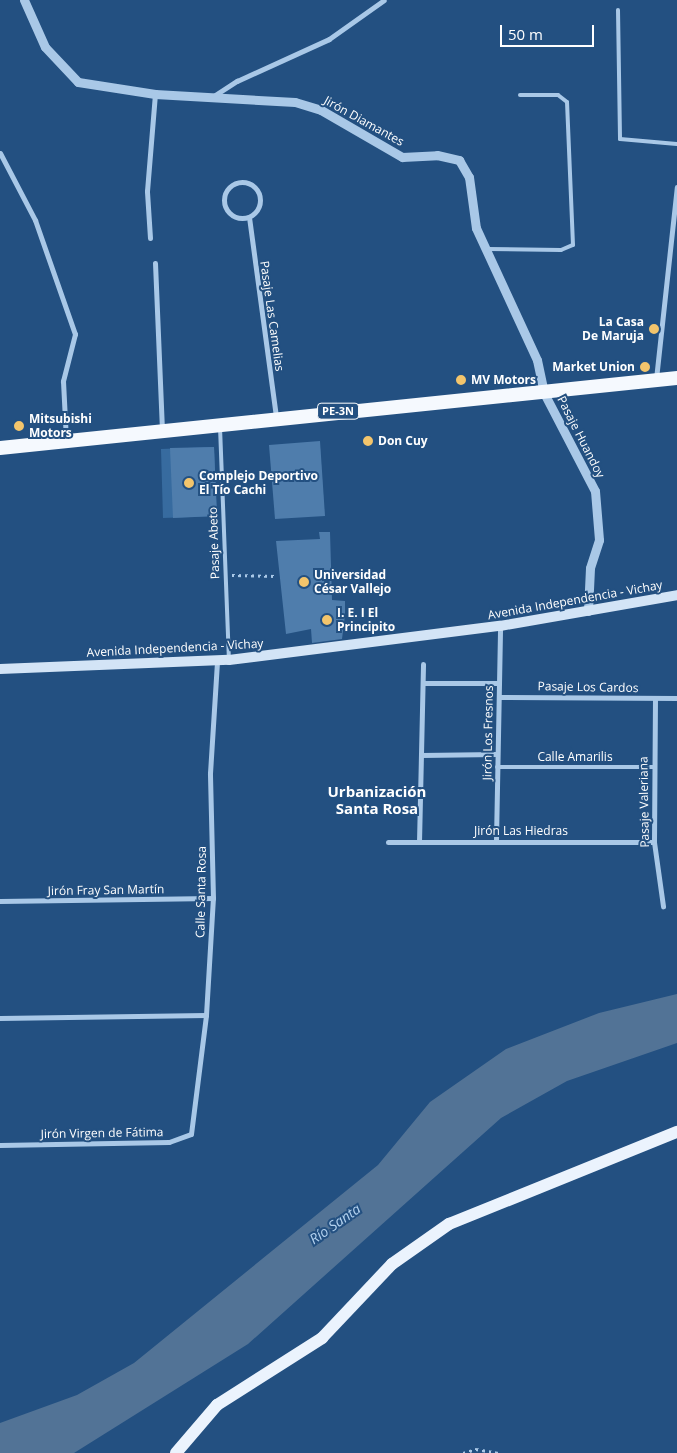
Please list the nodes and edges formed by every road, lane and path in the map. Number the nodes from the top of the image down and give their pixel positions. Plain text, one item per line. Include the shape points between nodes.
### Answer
1 (24, 0) edge
2 (384, 0) edge
3 (618, 10) dead end
4 (155, 94) junction
5 (520, 95) dead end
6 (212, 97) junction
7 (677, 144) edge
8 (0, 154) edge
9 (677, 187) edge
10 (676, 195) edge
11 (249, 217) junction
12 (150, 238) dead end
13 (485, 249) junction
14 (155, 263) dead end
15 (656, 380) junction
16 (676, 381) edge
17 (544, 393) junction
18 (276, 417) junction
19 (220, 424) junction
20 (162, 430) junction
21 (66, 441) junction
22 (0, 448) edge
23 (226, 575) junction
24 (276, 576) dead end
25 (677, 595) edge
26 (588, 611) junction
27 (500, 626) junction
28 (229, 660) junction
29 (217, 661) junction
30 (423, 664) dead end
31 (0, 669) edge
32 (422, 683) junction
33 (499, 683) junction
34 (499, 696) junction
35 (655, 698) junction
36 (677, 698) edge
37 (422, 754) junction
38 (497, 754) junction
39 (497, 767) junction
40 (652, 767) junction
41 (496, 840) junction
42 (388, 842) dead end
43 (419, 842) junction
44 (654, 842) junction
45 (212, 898) junction
46 (0, 901) edge
47 (663, 906) dead end
48 (206, 1014) junction
49 (0, 1018) edge
50 (196, 1123) joint
51 (677, 1132) edge
52 (0, 1146) edge
53 (176, 1453) edge
54 (463, 1453) edge
55 (499, 1453) edge

1 - 4 street, Jirón Diamantes via 45,47 78,82
2 - 6 street via 329,39 236,81
3 - 7 lane via 620,139
4 - 6 street, Jirón Diamantes
4 - 12 street via 147,191
5 - 13 lane via 558,95 567,102 573,245 561,250
6 - 13 street, Jirón Diamantes via 295,102 321,110 402,157 437,155 459,160 469,177 476,228
8 - 21 street via 35,220 75,334 63,381
9 - 10 street
10 - 15 street
11 - 11 street, Pasaje Las Camelias via 258,209 257,190 248,183 235,183 226,190 225,207 238,218
11 - 18 street, Pasaje Las Camelias
13 - 17 street, Jirón Diamantes via 537,360
14 - 20 street
15 - 16 highway, PE-3N
15 - 17 highway, PE-3N
17 - 18 highway, PE-3N
17 - 26 street, Pasaje Huandoy via 585,467 597,502 599,544 590,568
18 - 19 highway, PE-3N
19 - 20 highway, PE-3N
19 - 23 lane, Pasaje Abeto
20 - 21 highway, PE-3N
21 - 22 highway, PE-3N
23 - 24 path
23 - 28 lane, Pasaje Abeto
25 - 26 main road, Avenida Independencia - Vichay
26 - 27 main road, Avenida Independencia - Vichay
27 - 28 main road, Avenida Independencia - Vichay
27 - 33 street, Jirón Los Fresnos
28 - 29 main road, Avenida Independencia - Vichay
29 - 31 main road, Avenida Independencia - Vichay
29 - 45 street, Calle Santa Rosa via 210,774
30 - 32 street
32 - 33 street
32 - 37 street
33 - 34 street, Jirón Los Fresnos
34 - 35 street, Pasaje Los Cardos
34 - 38 street, Jirón Los Fresnos
35 - 36 street, Pasaje Los Cardos
35 - 40 street, Pasaje Valeriana
37 - 38 street
37 - 43 street
38 - 39 street, Jirón Los Fresnos
39 - 40 lane, Calle Amarilis
39 - 41 street, Jirón Los Fresnos
40 - 44 street, Pasaje Valeriana
41 - 43 street, Jirón Las Hiedras
41 - 44 street, Jirón Las Hiedras
42 - 43 street, Jirón Las Hiedras
44 - 47 street, Pasaje Valeriana
45 - 46 street, Jirón Fray San Martín
45 - 48 street, Calle Santa Rosa
48 - 49 street
48 - 50 street, Calle Santa Rosa
50 - 52 street, Jirón Virgen de Fátima via 182,1141
51 - 53 main road via 448,1224 392,1264 322,1338 217,1405
54 - 55 path via 476,1448

